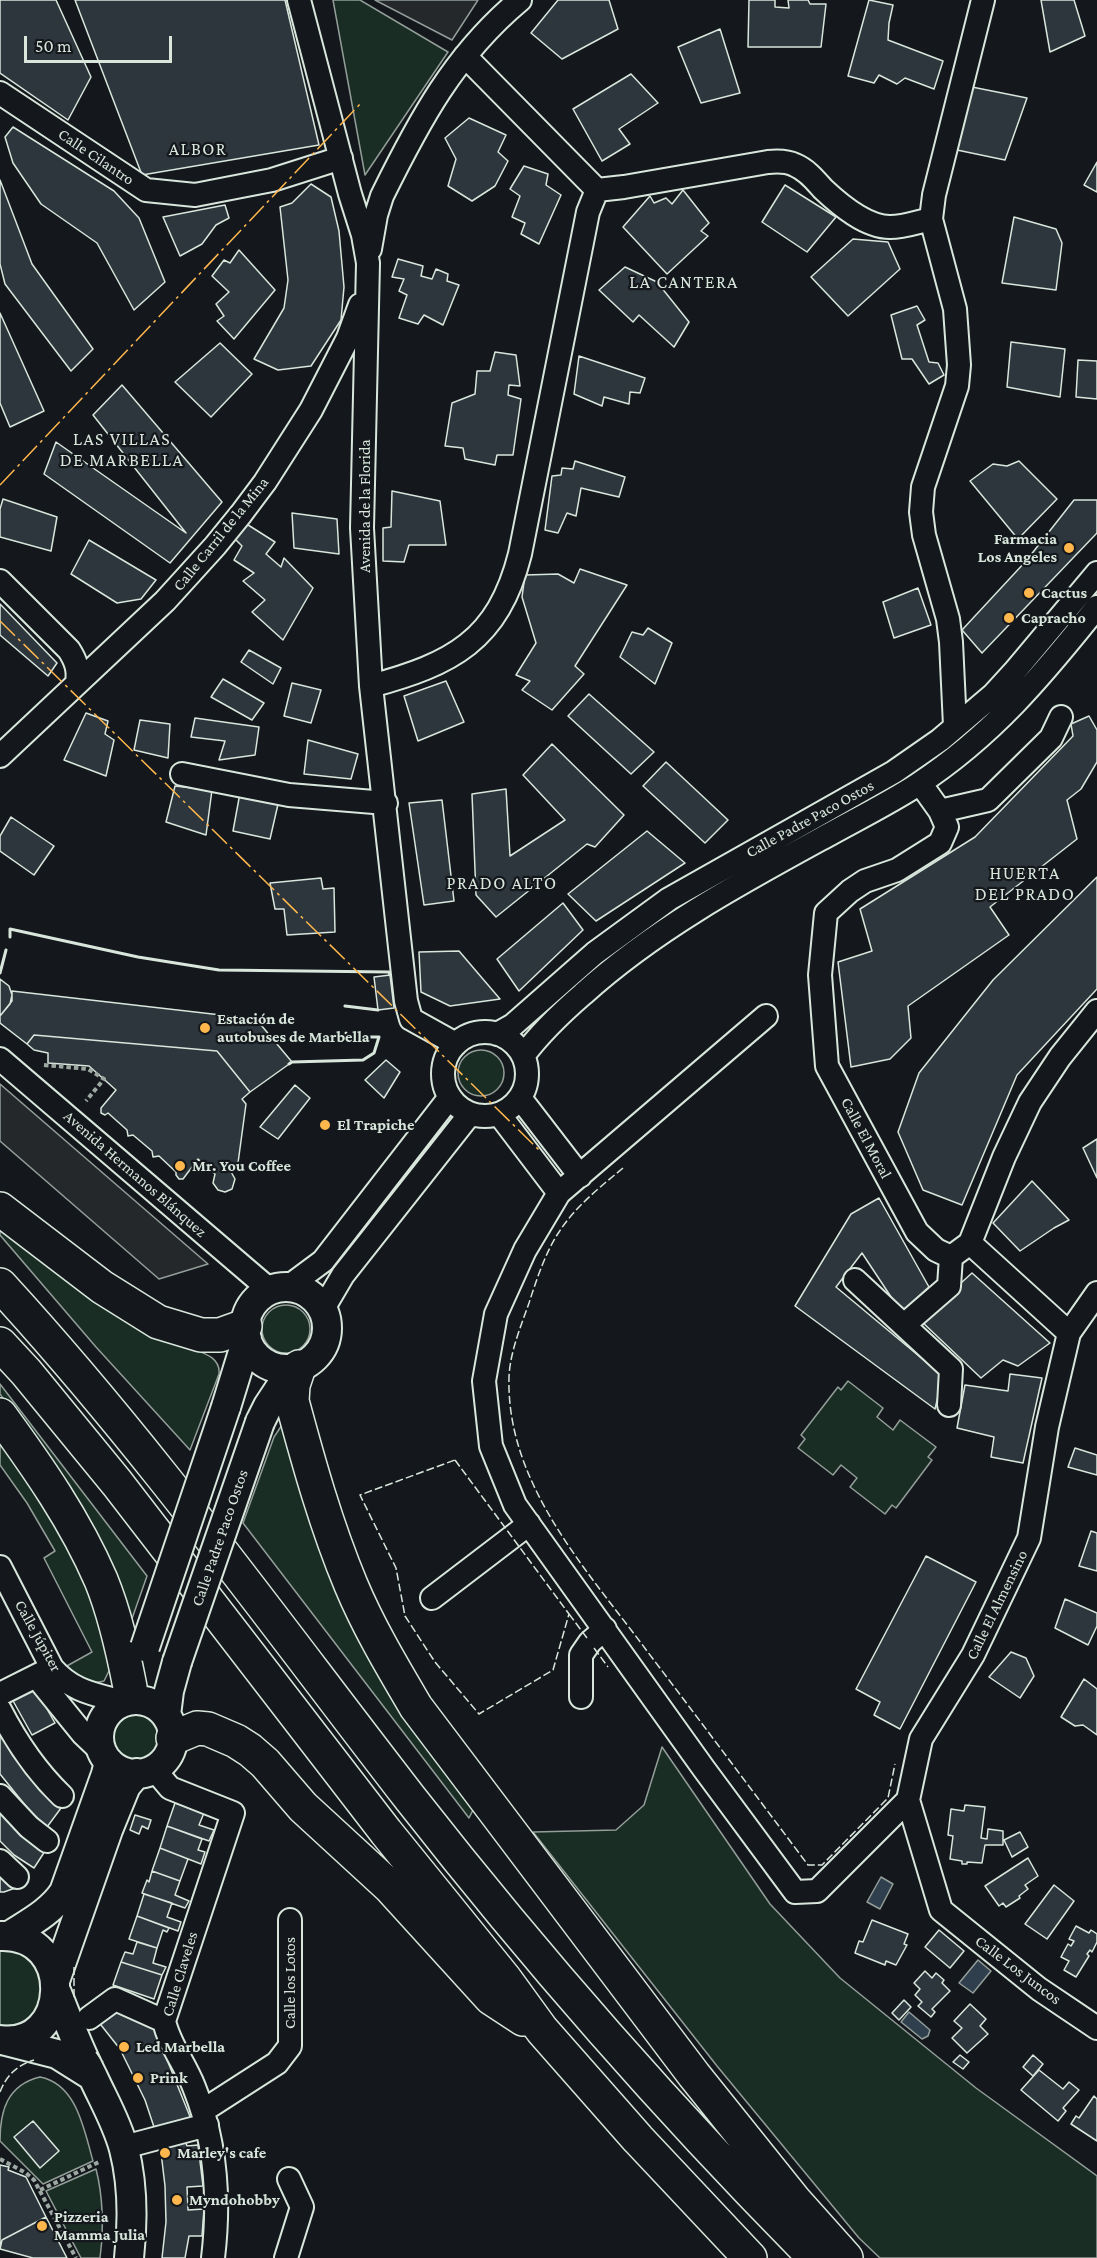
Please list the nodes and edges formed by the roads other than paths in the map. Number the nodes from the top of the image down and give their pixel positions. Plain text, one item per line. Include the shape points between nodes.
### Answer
1 (299, 0) edge
2 (520, 0) edge
3 (983, 0) edge
4 (465, 56) junction
5 (0, 93) edge
6 (341, 158) junction
7 (597, 190) junction
8 (931, 219) junction
9 (368, 263) junction
10 (1097, 573) edge
11 (0, 580) edge
12 (1097, 607) edge
13 (77, 682) junction
14 (371, 686) junction
15 (1061, 717) dead end
16 (955, 726) junction
17 (0, 756) edge
18 (182, 774) dead end
19 (920, 783) junction
20 (386, 803) junction
21 (940, 811) junction
22 (1097, 1011) edge
23 (766, 1016) dead end
24 (497, 1034) junction
25 (456, 1044) junction
26 (523, 1056) junction
27 (0, 1059) edge
28 (450, 1097) junction
29 (520, 1098) junction
30 (470, 1114) junction
31 (499, 1114) junction
32 (580, 1176) junction
33 (560, 1193) junction
34 (0, 1209) edge
35 (970, 1243) junction
36 (951, 1257) junction
37 (855, 1280) dead end
38 (0, 1284) edge
39 (279, 1289) junction
40 (1097, 1293) edge
41 (323, 1309) junction
42 (904, 1325) junction
43 (246, 1333) junction
44 (1069, 1333) junction
45 (0, 1344) edge
46 (296, 1367) junction
47 (949, 1405) dead end
48 (0, 1415) edge
49 (529, 1524) junction
50 (0, 1567) edge
51 (432, 1598) dead end
52 (605, 1629) junction
53 (44, 1672) junction
54 (126, 1694) junction
55 (1, 1695) edge
56 (581, 1697) dead end
57 (169, 1727) junction
58 (105, 1757) junction
59 (145, 1771) junction
60 (0, 1796) edge
61 (62, 1796) dead end
62 (908, 1800) junction
63 (46, 1841) dead end
64 (0, 1861) edge
65 (17, 1877) dead end
66 (941, 1910) joint
67 (290, 1920) dead end
68 (3, 1929) edge
69 (56, 1986) junction
70 (89, 2018) dead end
71 (164, 2021) junction
72 (1097, 2028) edge
73 (542, 2030) junction
74 (2, 2041) edge
75 (92, 2076) junction
76 (206, 2118) junction
77 (124, 2147) junction
78 (289, 2179) dead end
79 (129, 2258) edge
80 (213, 2258) edge
81 (286, 2258) edge
82 (750, 2258) edge
83 (815, 2258) edge
84 (846, 2258) edge

1 - 6 street, Avenida de la Florida
2 - 4 street
3 - 8 street
4 - 7 street
4 - 9 street via 440,88 382,196
5 - 6 street, Calle Cilantro via 146,190 195,195 272,180
6 - 9 street, Avenida de la Florida
7 - 8 street via 783,161 809,174 867,222 888,227
7 - 14 street via 588,212 520,554 508,594 485,630 460,651 427,669
8 - 16 street via 955,309 959,365 957,386 923,487 921,512 948,619
9 - 13 street, Calle Carril de la Mina via 358,315 348,338 311,410 265,482 182,583
9 - 14 street, Avenida de la Florida via 362,528
10 - 16 street, Calle Padre Paco Ostos via 993,695
11 - 13 street via 69,650 75,659
12 - 19 street, Calle Padre Paco Ostos via 1008,713
13 - 17 street, Calle Carril de la Mina
14 - 20 street, Avenida de la Florida
15 - 21 street via 1051,738 988,800
16 - 24 street, Calle Padre Paco Ostos via 894,772 669,899 595,953 513,1025
18 - 20 street via 289,795
19 - 21 street
19 - 26 street, Calle Padre Paco Ostos via 723,894 655,937 554,1019
20 - 25 street, Avenida de la Florida via 411,1019
21 - 36 street, Calle El Moral via 947,827 940,843 897,870 857,886 826,913 820,975 827,1066 917,1232 936,1250
22 - 35 street via 1030,1102
23 - 32 street
24 - 25 street via 468,1035
24 - 26 street via 512,1042
25 - 28 street via 444,1064 444,1081
26 - 29 street via 527,1078
27 - 39 street, Avenida Hermanos Blánquez
28 - 30 street
28 - 39 street via 323,1261
29 - 31 street
29 - 32 street
30 - 31 street
30 - 41 street via 343,1275
31 - 33 street
32 - 33 street
33 - 49 street via 525,1250 496,1314 484,1381 491,1446 515,1505
34 - 43 highway via 102,1287 158,1322 201,1335
35 - 36 street
35 - 44 street
36 - 42 street via 949,1286
37 - 42 street
38 - 83 highway via 142,1450 412,1800 558,1980 734,2177
39 - 41 main road via 302,1290
39 - 43 main road via 254,1302
40 - 44 street, Calle El Almensino
41 - 46 main road via 327,1323 321,1350 312,1360
42 - 47 street via 951,1370
43 - 46 main road via 252,1351 261,1361 273,1367
43 - 54 main road, bridge via 226,1407
44 - 62 street, Calle El Almensino via 1047,1427 1029,1538 973,1655 921,1739
45 - 73 highway via 117,1483
46 - 57 main road, Calle Padre Paco Ostos, bridge via 260,1422 177,1662 169,1691
46 - 84 highway via 292,1401 321,1508 351,1587 416,1707 701,2084
48 - 54 highway via 73,1522 88,1552 110,1608
49 - 51 street
49 - 52 street
50 - 53 street, Calle Júpiter
52 - 56 street via 580,1655
52 - 62 street via 795,1892 817,1891
53 - 54 street, Calle Júpiter via 75,1688
53 - 55 street
53 - 58 street via 83,1734
54 - 57 main road via 157,1707
54 - 58 main road via 102,1723 99,1740
55 - 61 street via 25,1756
57 - 59 main road via 167,1756
57 - 73 highway via 208,1729 236,1740 266,1763 303,1807 389,1886 491,1998
58 - 59 main road via 118,1769
58 - 68 main road via 106,1774 64,1892 43,1914
59 - 69 main road via 126,1786
59 - 71 street, Calle Claveles via 170,1788 233,1813
60 - 63 street
62 - 66 street, Calle El Almensino
64 - 65 street
66 - 72 street, Calle Los Juncos via 1039,1989
67 - 76 street, Calle los Lotos via 290,2046 278,2064
68 - 69 main road via 40,1950 51,1964
69 - 74 main road via 53,2008 46,2021 20,2039
69 - 75 main road
70 - 71 street via 115,1999
71 - 76 street, Calle Claveles
73 - 82 highway
74 - 75 main road via 57,2054
75 - 77 main road
76 - 77 street, Calle los Lotos
76 - 80 street, Calle Claveles via 216,2190
77 - 79 main road via 131,2193
78 - 81 street via 302,2207

